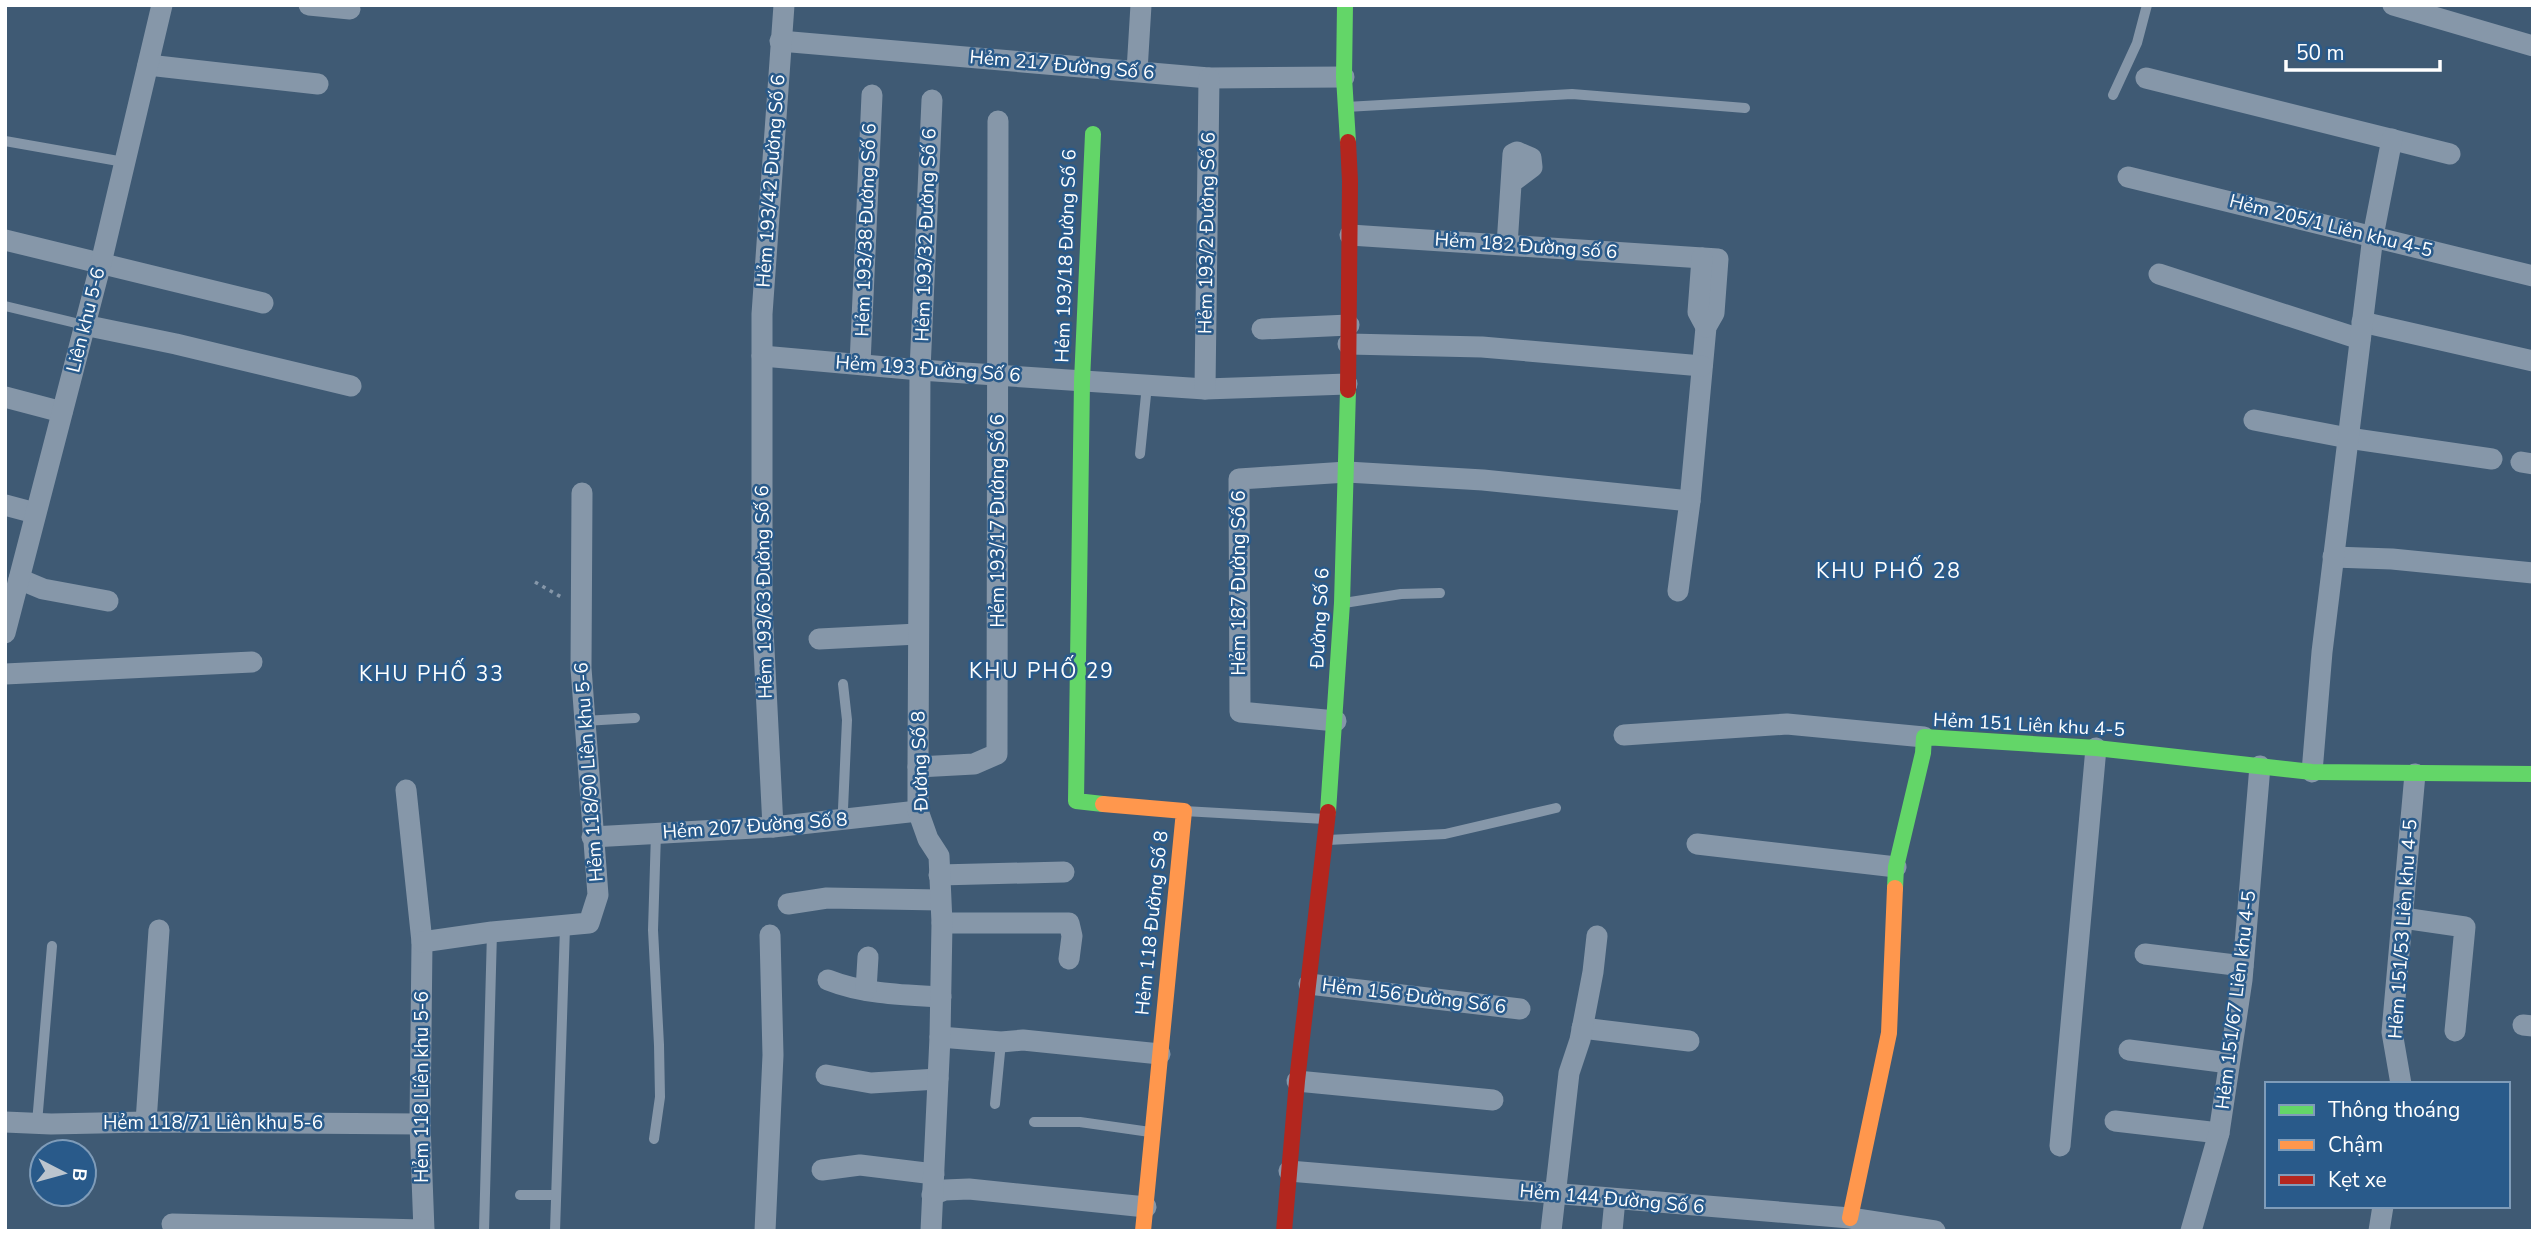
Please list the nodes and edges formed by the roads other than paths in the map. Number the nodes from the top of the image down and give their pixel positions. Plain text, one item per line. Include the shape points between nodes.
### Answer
1 (162, 5) edge
2 (309, 5) edge
3 (784, 5) edge
4 (1141, 5) edge
5 (1345, 5) edge
6 (2147, 5) edge
7 (2393, 5) edge
8 (350, 9) dead end
9 (780, 41) junction
10 (2533, 46) edge
11 (148, 65) junction
12 (1137, 71) junction
13 (1345, 76) junction
14 (1209, 78) junction
15 (2146, 78) dead end
16 (318, 83) dead end
17 (2113, 94) dead end
18 (872, 95) dead end
19 (932, 100) dead end
20 (1346, 107) junction
21 (1745, 108) dead end
22 (998, 121) dead end
23 (1093, 134) dead end
24 (2392, 139) junction
25 (5, 141) edge
26 (2450, 154) dead end
27 (124, 162) junction
28 (2128, 177) dead end
29 (1512, 182) dead end
30 (1350, 234) junction
31 (2372, 236) junction
32 (5, 240) edge
33 (1507, 245) junction
34 (101, 263) junction
35 (2159, 274) dead end
36 (2533, 276) edge
37 (262, 303) dead end
38 (5, 306) edge
39 (84, 325) junction
40 (1262, 329) dead end
41 (2361, 330) junction
42 (1348, 334) junction
43 (761, 356) junction
44 (2533, 361) edge
45 (860, 365) junction
46 (1702, 366) junction
47 (920, 370) junction
48 (998, 374) junction
49 (1082, 381) junction
50 (1347, 384) junction
51 (1147, 385) junction
52 (351, 386) dead end
53 (1205, 388) junction
54 (5, 397) edge
55 (62, 412) junction
56 (2254, 420) dead end
57 (2348, 438) junction
58 (1140, 454) dead end
59 (2492, 458) dead end
60 (1347, 472) junction
61 (582, 493) dead end
62 (1690, 501) junction
63 (5, 506) edge
64 (35, 513) junction
65 (2333, 558) junction
66 (2533, 573) edge
67 (19, 579) junction
68 (1678, 591) dead end
69 (1440, 593) dead end
70 (108, 601) dead end
71 (1342, 603) junction
72 (5, 634) edge
73 (918, 634) junction
74 (819, 639) dead end
75 (252, 662) dead end
76 (5, 674) edge
77 (843, 684) dead end
78 (635, 718) dead end
79 (584, 721) junction
80 (1336, 721) junction
81 (1624, 735) dead end
82 (1924, 737) junction
83 (2096, 748) junction
84 (2260, 766) junction
85 (918, 767) junction
86 (2312, 772) junction
87 (2415, 774) junction
88 (2533, 774) edge
89 (406, 790) dead end
90 (1556, 808) dead end
91 (918, 811) junction
92 (1184, 811) junction
93 (846, 819) junction
94 (1328, 819) junction
95 (773, 827) junction
96 (656, 834) junction
97 (592, 836) junction
98 (1325, 841) junction
99 (1697, 844) dead end
100 (1896, 867) junction
101 (1064, 872) dead end
102 (939, 875) junction
103 (940, 900) junction
104 (788, 904) dead end
105 (2403, 918) junction
106 (942, 923) junction
107 (565, 927) junction
108 (159, 930) dead end
109 (492, 932) junction
110 (770, 935) dead end
111 (1597, 936) dead end
112 (422, 942) junction
113 (52, 946) dead end
114 (2145, 954) dead end
115 (868, 957) dead end
116 (1069, 959) dead end
117 (2242, 966) junction
118 (828, 980) dead end
119 (1309, 984) junction
120 (866, 990) junction
121 (941, 997) junction
122 (1520, 1009) dead end
123 (1582, 1028) junction
124 (2455, 1031) dead end
125 (940, 1037) junction
126 (1689, 1041) dead end
127 (1001, 1042) junction
128 (2129, 1050) dead end
129 (1160, 1054) junction
130 (2229, 1063) junction
131 (826, 1075) dead end
132 (938, 1079) junction
133 (1297, 1081) junction
134 (2401, 1082) edge
135 (1493, 1100) dead end
136 (995, 1104) dead end
137 (2115, 1121) dead end
138 (5, 1122) edge
139 (146, 1122) junction
140 (1034, 1122) dead end
141 (37, 1123) junction
142 (420, 1124) junction
143 (1153, 1132) junction
144 (2220, 1133) junction
145 (654, 1139) dead end
146 (2060, 1146) dead end
147 (822, 1170) dead end
148 (1289, 1171) junction
149 (933, 1185) junction
150 (520, 1195) dead end
151 (556, 1195) junction
152 (1556, 1195) junction
153 (1615, 1199) junction
154 (1146, 1207) junction
155 (2383, 1208) edge
156 (1850, 1218) junction
157 (172, 1224) dead end
158 (424, 1230) edge
159 (484, 1231) edge
160 (555, 1231) edge
161 (765, 1231) edge
162 (931, 1231) edge
163 (1143, 1231) edge
164 (1284, 1231) edge
165 (1551, 1231) edge
166 (1612, 1231) edge
167 (1935, 1231) edge
168 (2191, 1231) edge
169 (2379, 1231) edge

1 - 11 street, Liên khu 5-6
2 - 8 street
3 - 9 street, Hẻm 193/42 Đường Số 6
4 - 12 street
5 - 13 street, Đường Số 6
6 - 17 lane via 2137,43
7 - 10 street
9 - 12 street, Hẻm 217 Đường Số 6
9 - 43 street, Hẻm 193/42 Đường Số 6
11 - 16 street
11 - 27 street, Liên khu 5-6
12 - 14 street, Hẻm 217 Đường Số 6
13 - 14 street, Hẻm 217 Đường Số 6
13 - 20 street, Đường Số 6
14 - 53 street, Hẻm 193/2 Đường Số 6
15 - 24 street
18 - 45 street, Hẻm 193/38 Đường Số 6
19 - 47 street, Hẻm 193/32 Đường Số 6
20 - 21 lane via 1572,94
20 - 30 street, Đường Số 6
22 - 48 street
23 - 49 street, Hẻm 193/18 Đường Số 6
24 - 26 street
24 - 31 street
25 - 27 lane
27 - 34 street, Liên khu 5-6
28 - 31 street, Hẻm 205/1 Liên khu 4-5
29 - 33 street
30 - 33 street, Hẻm 182 Đường số 6
30 - 42 street, Đường Số 6
31 - 36 street, Hẻm 205/1 Liên khu 4-5
31 - 41 street
32 - 34 street
33 - 46 street, Hẻm 182 Đường số 6 via 1702,258 1698,312 1706,327
34 - 37 street
34 - 39 street, Liên khu 5-6
35 - 41 street
38 - 39 lane
39 - 52 street
39 - 55 street, Liên khu 5-6
40 - 42 street
41 - 44 street
41 - 57 street
42 - 46 street
42 - 50 street, Đường Số 6
43 - 45 street, Hẻm 193 Đường Số 6
43 - 95 street, Hẻm 193/63 Đường Số 6 via 762,609
45 - 47 street, Hẻm 193 Đường Số 6
46 - 62 street
47 - 48 street, Hẻm 193 Đường Số 6
47 - 73 street, Đường Số 8
48 - 49 street, Hẻm 193 Đường Số 6
48 - 85 street, Hẻm 193/17 Đường Số 6 via 997,754 974,764
49 - 51 street, Hẻm 193 Đường Số 6
49 - 92 street, Hẻm 118 Đường Số 8 via 1076,801
50 - 53 street, Hẻm 193 Đường Số 6
50 - 60 street, Đường Số 6
51 - 53 street, Hẻm 193 Đường Số 6
51 - 58 lane
54 - 55 street
55 - 64 street, Liên khu 5-6
56 - 57 street
57 - 59 street
57 - 65 street
60 - 62 street
60 - 71 street, Đường Số 6
60 - 80 street, Hẻm 187 Đường Số 6 via 1239,479 1240,712
61 - 79 street, Hẻm 118/90 Liên khu 5-6
62 - 68 street
63 - 64 street
64 - 67 street, Liên khu 5-6
65 - 66 street
65 - 86 street
67 - 70 street via 43,589
67 - 72 street, Liên khu 5-6
69 - 71 lane
71 - 80 street, Đường Số 6
73 - 74 street
73 - 85 street, Đường Số 8
75 - 76 street
77 - 93 lane
78 - 79 lane
79 - 97 street, Hẻm 118/90 Liên khu 5-6
80 - 94 street, Đường Số 6
81 - 82 street via 1787,724
82 - 83 street, Hẻm 151 Liên khu 4-5
82 - 100 street, Hẻm 151 Liên khu 4-5
83 - 84 street, Hẻm 151 Liên khu 4-5
83 - 146 street
84 - 86 street, Hẻm 151 Liên khu 4-5
84 - 117 street, Hẻm 151/67 Liên khu 4-5
85 - 91 street, Đường Số 8
86 - 87 street, Hẻm 151 Liên khu 4-5
87 - 88 street, Hẻm 151 Liên khu 4-5
87 - 105 street, Hẻm 151/53 Liên khu 4-5
89 - 112 street, Hẻm 118 Liên khu 5-6
90 - 98 lane via 1445,834
91 - 93 street, Hẻm 207 Đường Số 8
91 - 102 street, Đường Số 8 via 939,856
92 - 94 lane
92 - 129 street, Hẻm 118 Đường Số 8
93 - 95 street, Hẻm 207 Đường Số 8
94 - 98 street, Đường Số 6
95 - 96 street, Hẻm 207 Đường Số 8
96 - 97 street, Hẻm 207 Đường Số 8
96 - 145 lane via 653,930 660,1097
97 - 107 street, Hẻm 118/90 Liên khu 5-6 via 598,895 589,923
98 - 119 street, Đường Số 6
99 - 100 street
100 - 156 street, Hẻm 151 Liên khu 4-5 via 1889,1033
101 - 102 street
102 - 103 street, Đường Số 8
103 - 104 street via 836,897
103 - 106 street, Đường Số 8
105 - 124 street via 2465,927
105 - 134 street, Hẻm 151/53 Liên khu 4-5 via 2392,1032
106 - 116 street via 1069,923
106 - 121 street, Đường Số 8
107 - 109 street, Hẻm 118/90 Liên khu 5-6
107 - 151 lane
108 - 139 street
109 - 112 street, Hẻm 118/90 Liên khu 5-6
109 - 159 lane
110 - 161 street via 773,1055
111 - 123 street
112 - 142 street, Hẻm 118 Liên khu 5-6
113 - 141 lane
114 - 117 street
115 - 120 street
117 - 130 street, Hẻm 151/67 Liên khu 4-5
118 - 120 street
119 - 122 street, Hẻm 156 Đường Số 6
119 - 133 street, Đường Số 6
120 - 121 street
121 - 125 street, Đường Số 8
123 - 126 street
123 - 152 street via 1569,1073
125 - 127 street
125 - 132 street, Đường Số 8
127 - 129 street via 1023,1040
127 - 136 lane
128 - 130 street
129 - 143 street, Hẻm 118 Đường Số 8
130 - 144 street, Hẻm 151/67 Liên khu 4-5
131 - 132 street via 871,1083
132 - 149 street, Đường Số 8
133 - 135 street
133 - 148 street, Đường Số 6
137 - 144 street
138 - 141 street, Hẻm 118/71 Liên khu 5-6
139 - 141 street, Hẻm 118/71 Liên khu 5-6
139 - 142 street, Hẻm 118/71 Liên khu 5-6
140 - 143 lane via 1080,1122
142 - 158 street, Hẻm 118 Liên khu 5-6
143 - 154 street, Hẻm 118 Đường Số 8
144 - 168 street, Hẻm 151/67 Liên khu 4-5
147 - 149 street via 860,1165
148 - 152 street, Hẻm 144 Đường Số 6
148 - 164 street, Đường Số 6
149 - 154 street via 945,1190
149 - 162 street, Đường Số 8
150 - 151 lane
151 - 160 lane
152 - 153 street, Hẻm 144 Đường Số 6
152 - 165 street
153 - 156 street, Hẻm 144 Đường Số 6 via 1799,1218
153 - 166 street
154 - 163 street, Hẻm 118 Đường Số 8
155 - 169 street
156 - 167 street, Hẻm 144 Đường Số 6
157 - 158 street

